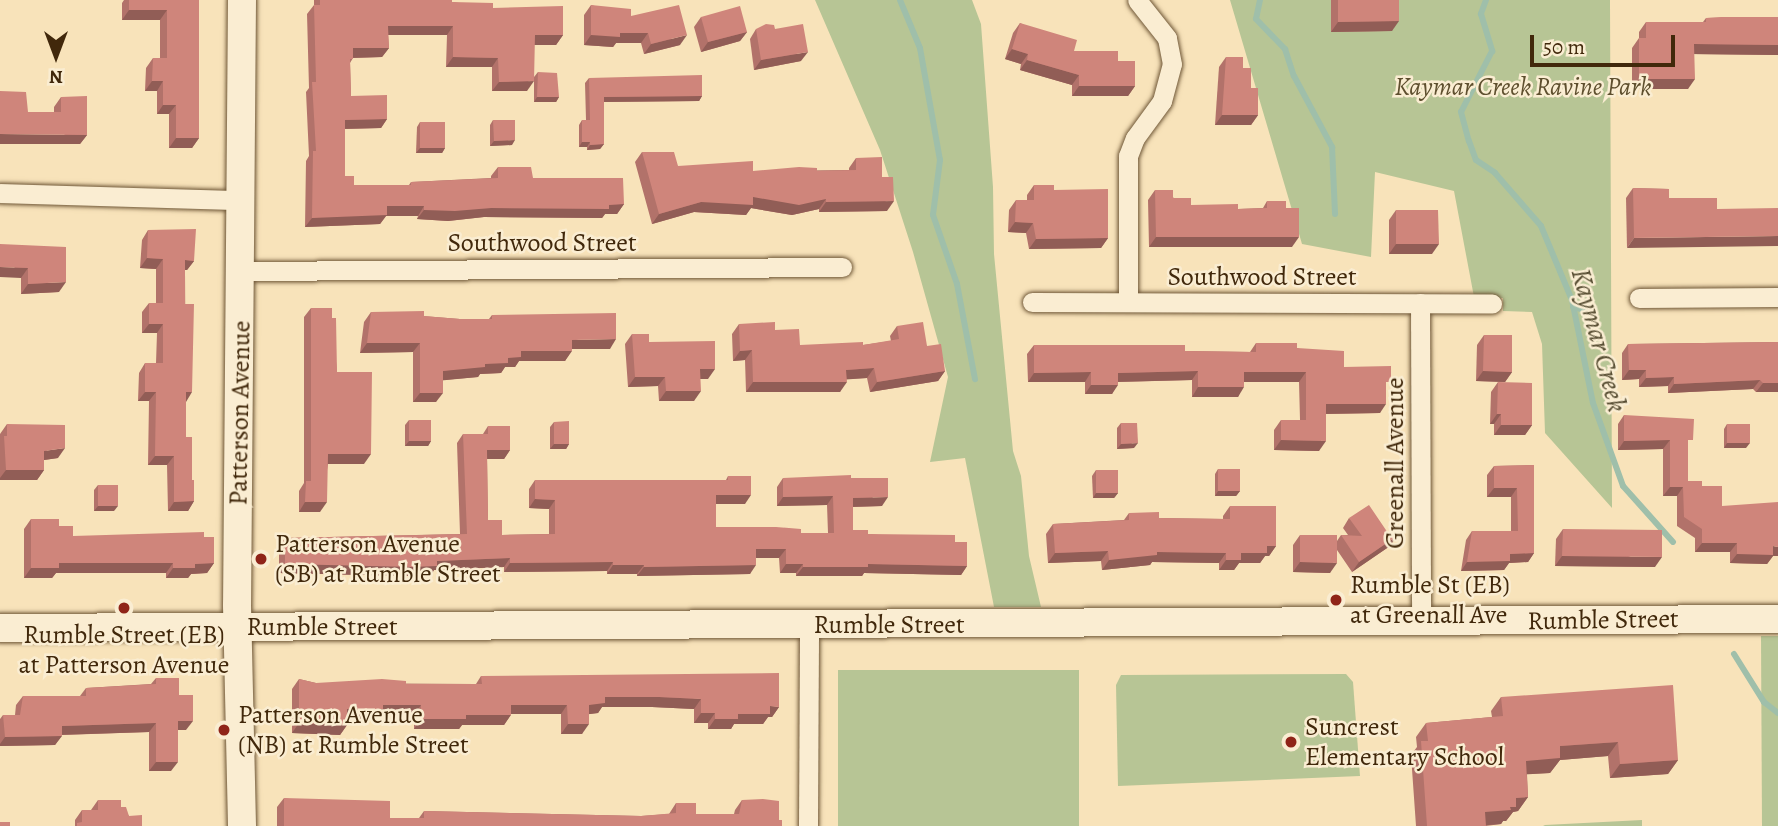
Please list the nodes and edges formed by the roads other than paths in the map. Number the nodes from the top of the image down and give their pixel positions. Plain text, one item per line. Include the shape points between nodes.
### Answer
1 (242, 0) edge
2 (1137, 0) edge
3 (0, 193) edge
4 (241, 200) junction
5 (842, 267) dead end
6 (241, 271) junction
7 (1778, 297) edge
8 (1639, 298) dead end
9 (1032, 302) dead end
10 (1128, 302) junction
11 (1420, 303) junction
12 (1492, 304) dead end
13 (1778, 619) edge
14 (1421, 621) junction
15 (808, 625) junction
16 (0, 628) edge
17 (237, 628) junction
18 (242, 826) edge
19 (808, 826) edge

1 - 4 street, Patterson Avenue
2 - 10 street via 1167,38 1172,64 1162,101 1135,138 1128,156
3 - 4 street
4 - 6 street, Patterson Avenue
5 - 6 street, Southwood Street
6 - 17 street, Patterson Avenue
7 - 8 street
9 - 10 street, Southwood Street
10 - 11 street, Southwood Street
11 - 12 street, Southwood Street
11 - 14 street, Greenall Avenue
13 - 14 street, Rumble Street
14 - 15 street, Rumble Street
15 - 17 street, Rumble Street
15 - 19 street
16 - 17 street, Rumble Street
17 - 18 street, Patterson Avenue

